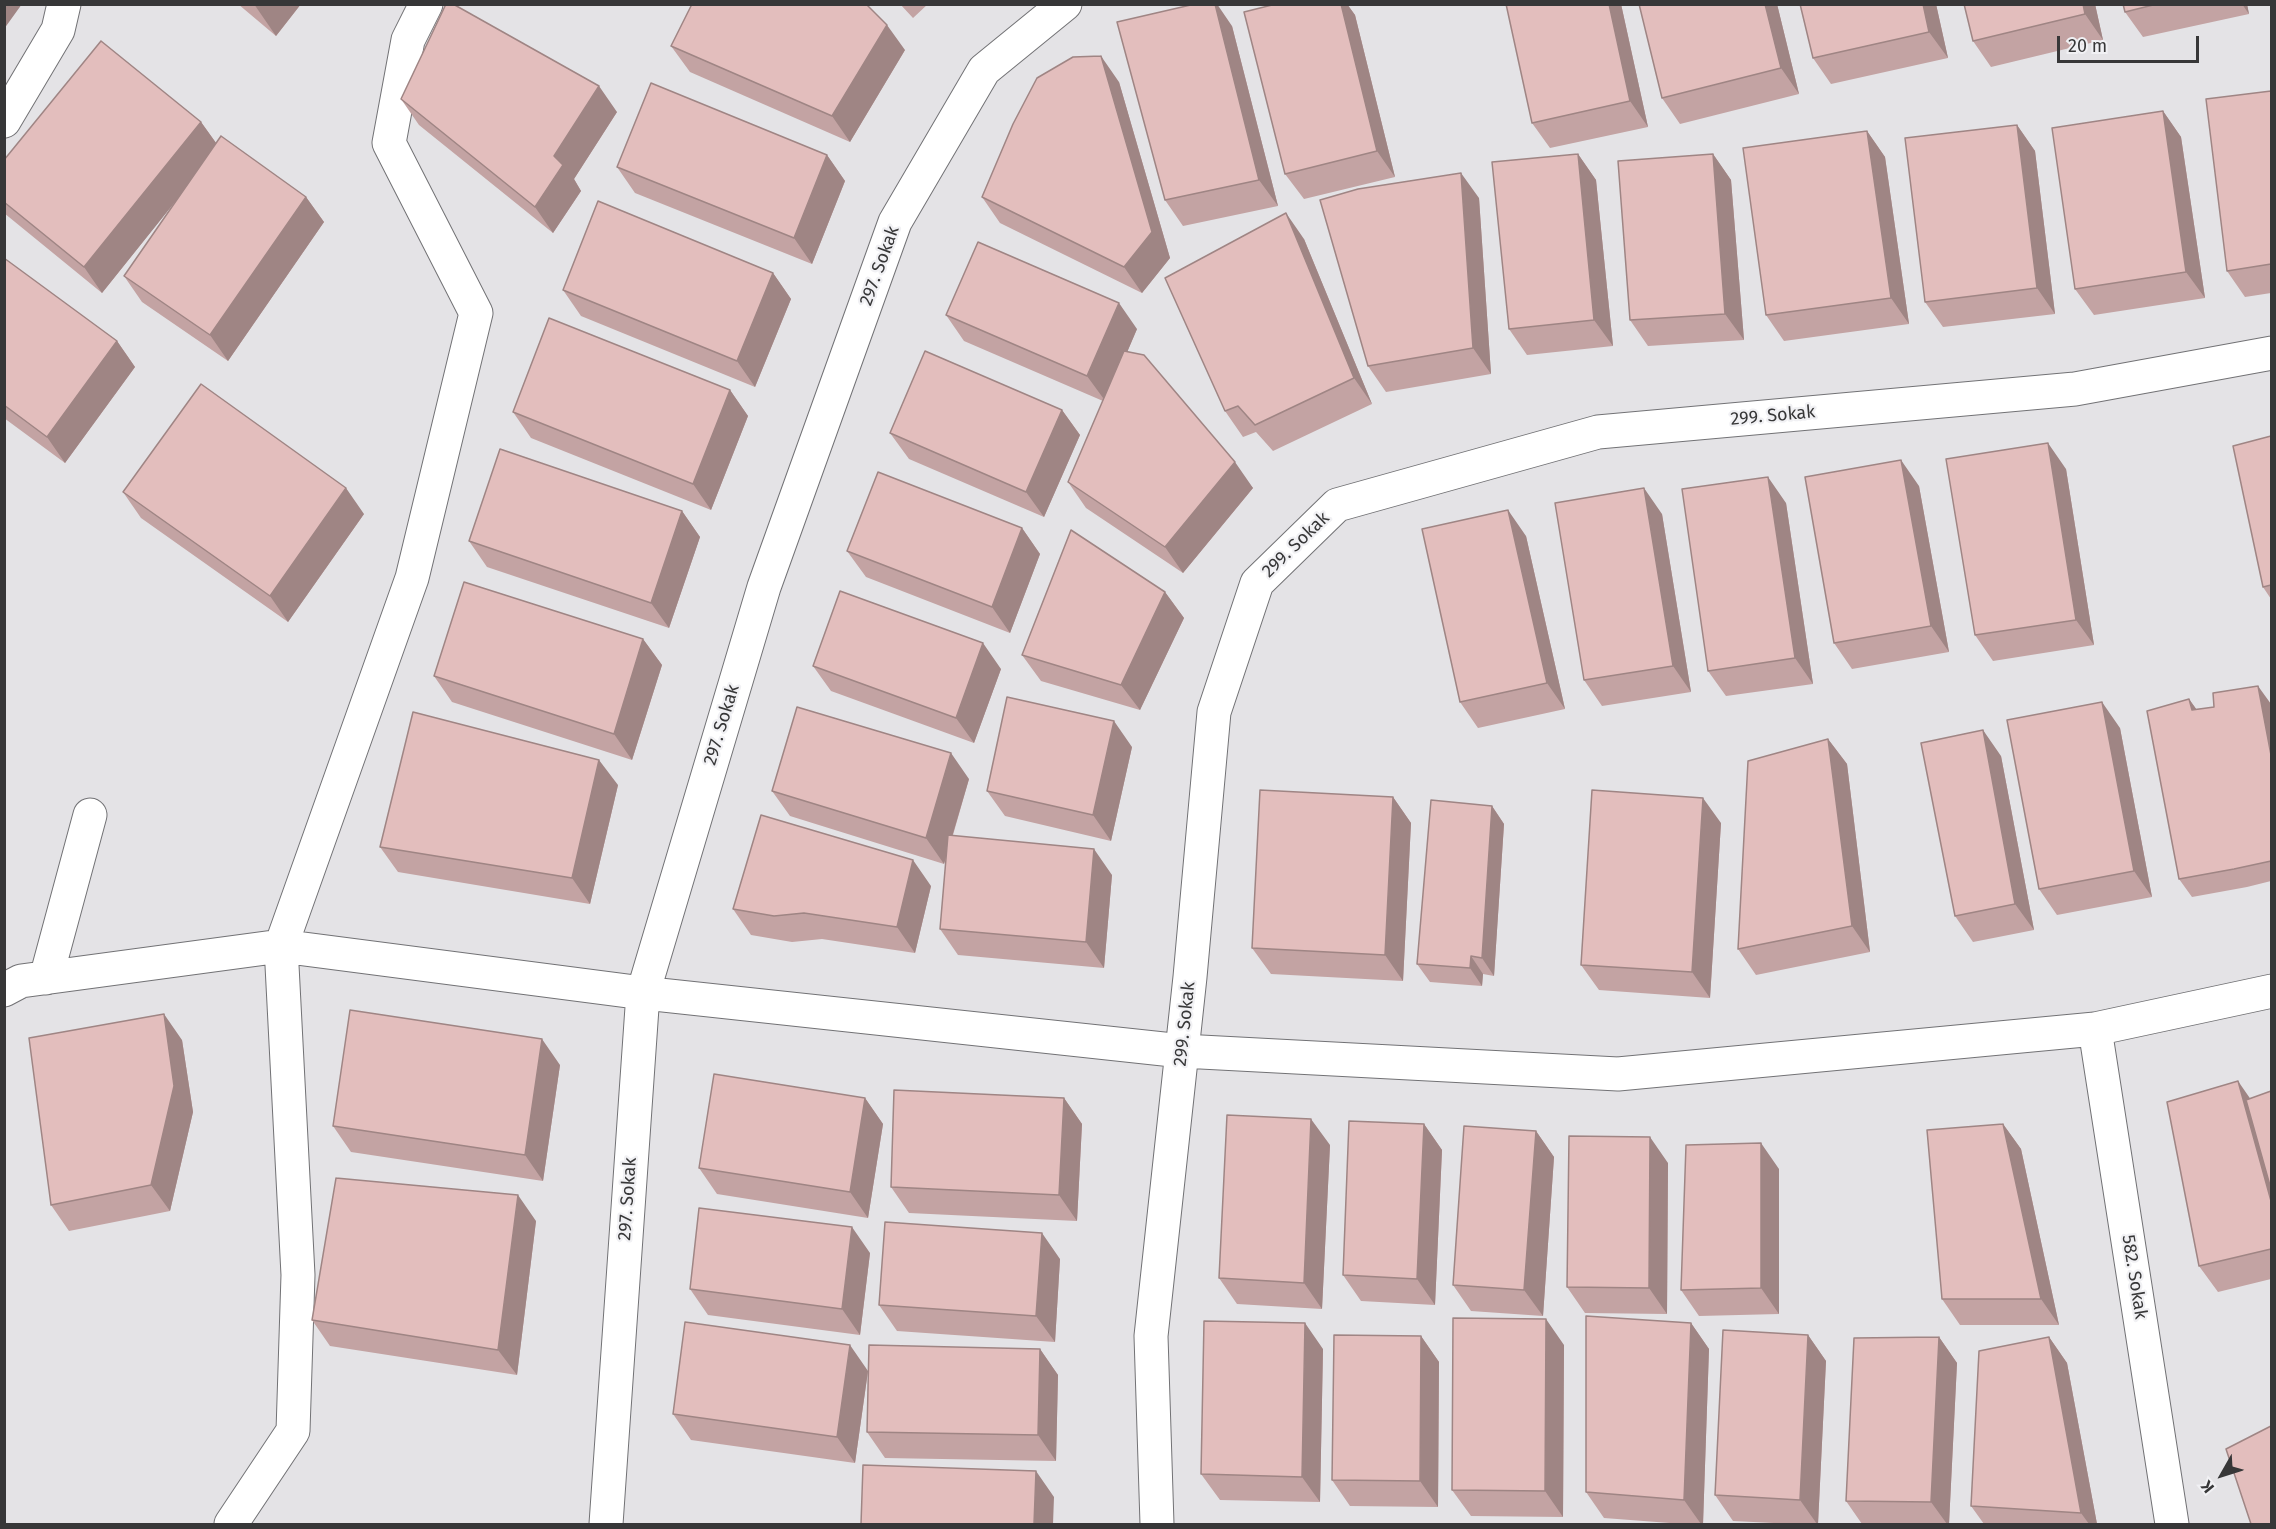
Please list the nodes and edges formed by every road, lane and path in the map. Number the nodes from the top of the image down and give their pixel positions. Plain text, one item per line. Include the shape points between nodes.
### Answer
1 (64, 4) edge
2 (426, 4) edge
3 (1065, 4) edge
4 (4, 122) edge
5 (2271, 353) edge
6 (90, 815) dead end
7 (281, 946) junction
8 (46, 978) junction
9 (4, 990) edge
10 (2271, 991) edge
11 (643, 993) junction
12 (2095, 1029) junction
13 (1182, 1051) junction
14 (231, 1524) edge
15 (606, 1524) edge
16 (1157, 1524) edge
17 (2172, 1524) edge

1 - 4 street via 58,30
2 - 7 street via 408,40 389,143 476,313 412,578
3 - 11 street, 297. Sokak via 984,70 895,222 764,586
5 - 13 street, 299. Sokak via 2075,389 1598,432 1337,505 1257,583 1214,712
6 - 8 street
7 - 8 street
7 - 11 street
7 - 14 street via 298,1275 293,1431
8 - 9 street via 21,981
10 - 12 street
11 - 13 street
11 - 15 street, 297. Sokak
12 - 13 street via 1618,1074
12 - 17 street, 582. Sokak
13 - 16 street, 299. Sokak via 1151,1336

